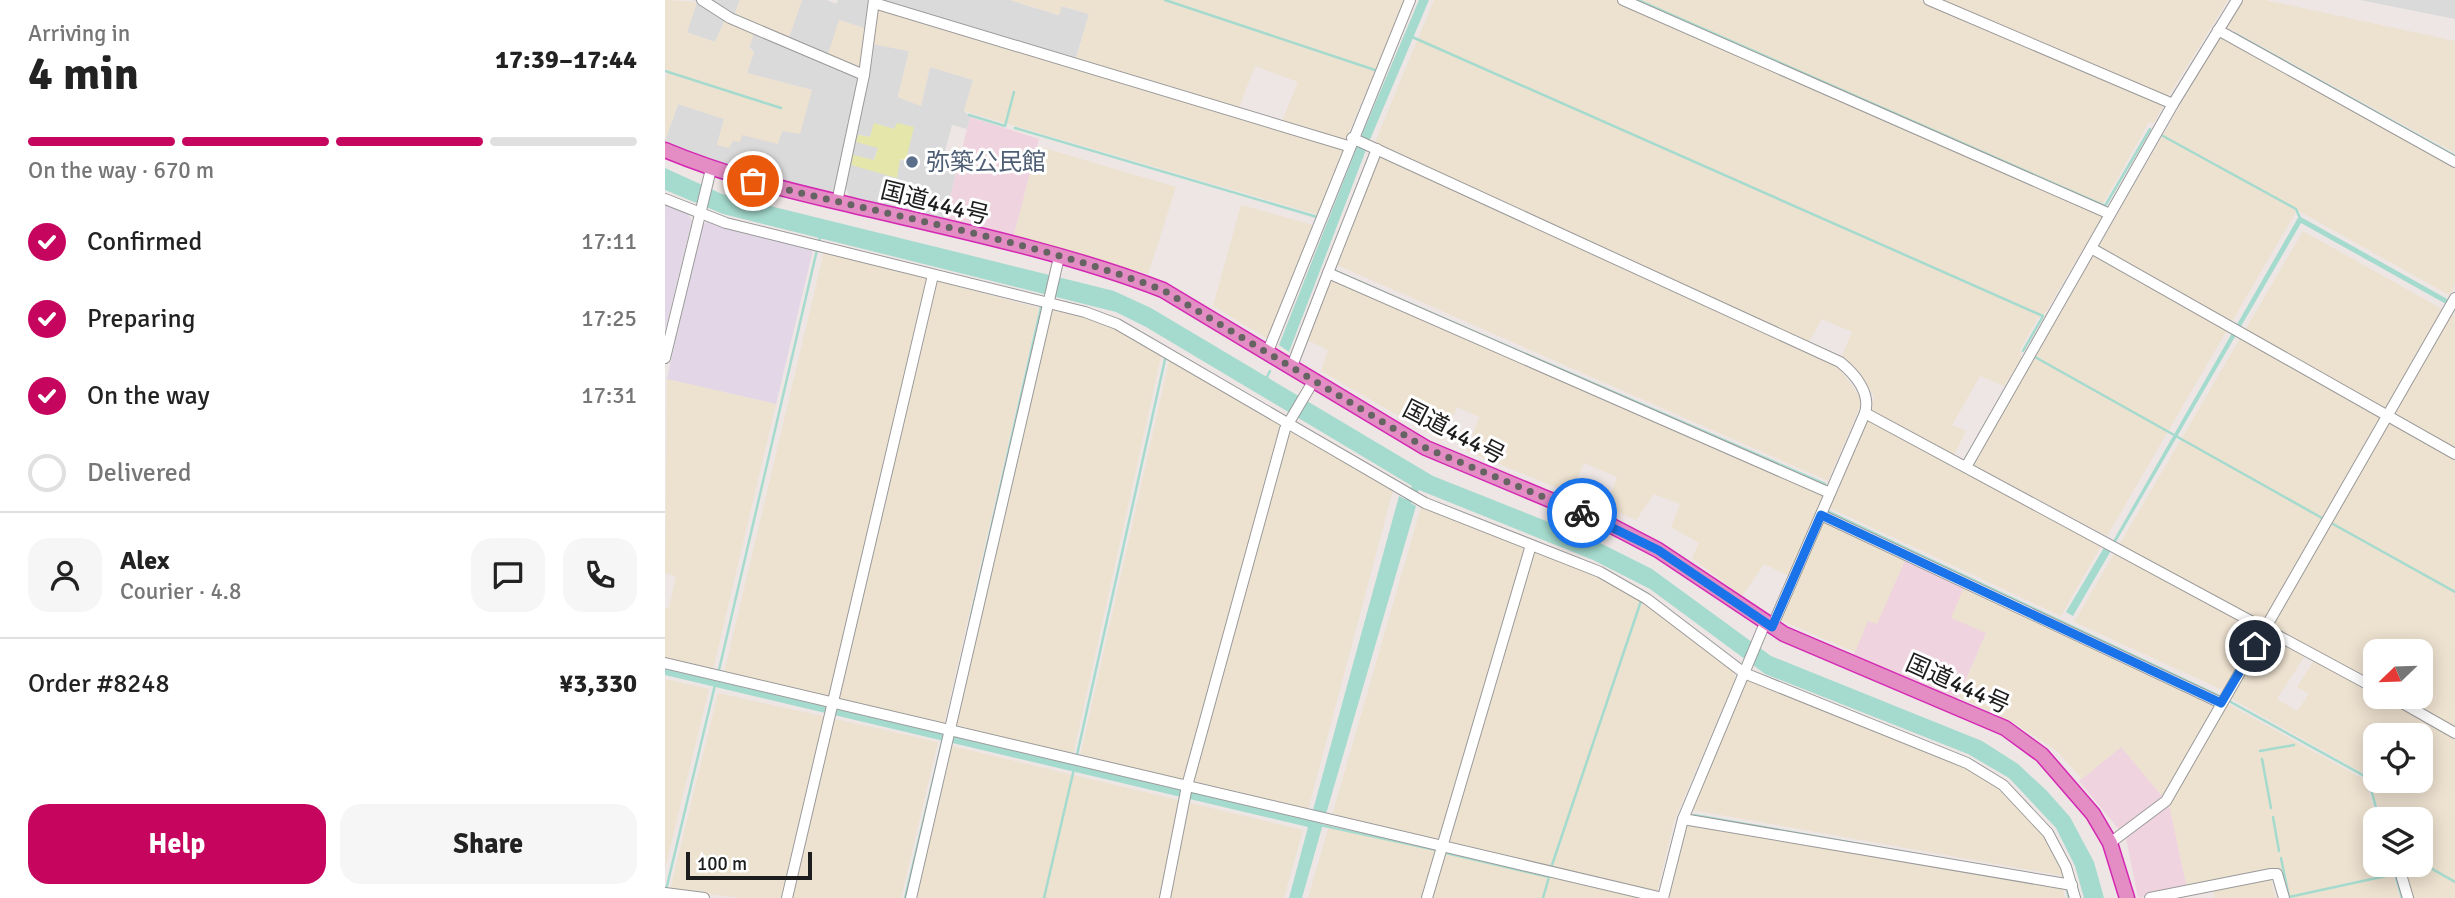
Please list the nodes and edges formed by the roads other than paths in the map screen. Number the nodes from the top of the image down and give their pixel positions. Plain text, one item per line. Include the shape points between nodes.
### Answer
1 (702, 0) edge
2 (1410, 0) edge
3 (1623, 0) edge
4 (1930, 0) edge
5 (2237, 0) edge
6 (874, 1) edge
7 (2218, 30) junction
8 (864, 75) junction
9 (2173, 104) junction
10 (1352, 141) junction
11 (1373, 148) junction
12 (665, 150) edge
13 (2455, 162) edge
14 (709, 176) junction
15 (665, 199) edge
16 (837, 202) junction
17 (699, 211) junction
18 (2110, 214) junction
19 (2091, 248) junction
20 (1059, 257) junction
21 (1328, 273) junction
22 (933, 275) junction
23 (1048, 301) junction
24 (2453, 302) edge
25 (1269, 352) junction
26 (665, 358) edge
27 (1290, 364) junction
28 (1310, 387) junction
29 (1865, 413) junction
30 (2387, 416) junction
31 (1290, 421) junction
32 (2455, 454) edge
33 (1966, 467) junction
34 (1830, 493) junction
35 (1821, 515) junction
36 (1531, 545) junction
37 (1768, 625) junction
38 (2266, 627) junction
39 (665, 663) edge
40 (1745, 672) junction
41 (2363, 681) edge
42 (2221, 703) junction
43 (830, 708) junction
44 (2413, 709) edge
45 (2455, 733) edge
46 (949, 736) junction
47 (1186, 792) junction
48 (1683, 818) junction
49 (2110, 843) junction
50 (1442, 847) junction
51 (2402, 877) edge
52 (2072, 885) junction
53 (666, 894) edge
54 (704, 898) edge
55 (787, 898) edge
56 (911, 898) edge
57 (1165, 898) edge
58 (1427, 898) edge
59 (2075, 898) edge
60 (2127, 898) edge
61 (2150, 898) edge
62 (2284, 898) edge
63 (2408, 898) edge

1 - 8 street via 730,18
2 - 10 street
3 - 18 street
4 - 9 street
5 - 7 street
6 - 8 street
6 - 10 street
7 - 9 street
7 - 13 street
8 - 16 street
9 - 18 street
10 - 11 street
10 - 25 street
11 - 21 street
11 - 29 street via 1840,362 1865,392
12 - 14 highway, 国道444号
14 - 16 highway, 国道444号
14 - 17 street
15 - 17 street
16 - 20 highway, 国道444号
17 - 22 street
17 - 26 street
18 - 19 street
19 - 30 street
19 - 33 street
20 - 23 street
20 - 25 highway, 国道444号 via 1163,290
21 - 27 street
21 - 34 street
22 - 23 street
22 - 43 street
23 - 31 street via 1134,332
23 - 46 street
24 - 30 street
25 - 27 highway, 国道444号
27 - 28 highway, 国道444号
28 - 31 street
28 - 37 highway, 国道444号 via 1426,448 1610,525 1658,550
29 - 33 street
29 - 34 street
30 - 32 street
30 - 38 street
31 - 36 street via 1411,495
31 - 47 street
33 - 38 street
34 - 35 street
35 - 37 street
35 - 42 street
36 - 40 street via 1600,572 1647,599
36 - 50 street
37 - 40 street
37 - 49 highway, 国道444号 via 2005,728 2042,755 2073,787
38 - 41 street
38 - 42 street
39 - 43 street
40 - 48 street
40 - 52 street via 1967,763 2003,785 2047,833
42 - 49 street via 2166,801
43 - 46 street
43 - 55 street
44 - 45 street
46 - 47 street
46 - 56 street
47 - 50 street
47 - 57 street
48 - 50 street via 1663,898
48 - 52 street
49 - 60 highway, 国道444号
50 - 58 street
51 - 63 street
52 - 59 street
53 - 54 street
61 - 62 street via 2277,874

